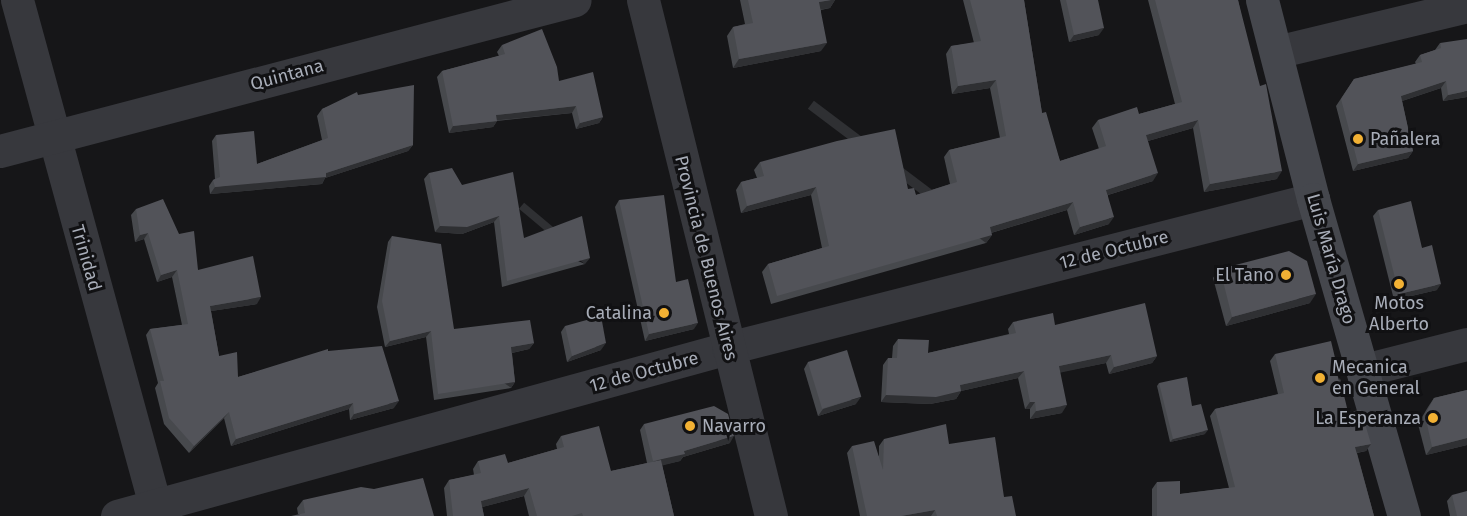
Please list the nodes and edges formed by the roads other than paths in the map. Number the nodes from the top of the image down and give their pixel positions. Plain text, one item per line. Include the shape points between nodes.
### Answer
1 (17, 0) edge
2 (575, 0) edge
3 (643, 0) edge
4 (1262, 0) edge
5 (1467, 6) edge
6 (1276, 52) junction
7 (52, 137) junction
8 (0, 150) edge
9 (1313, 199) junction
10 (1467, 344) edge
11 (728, 348) junction
12 (1364, 370) junction
13 (156, 511) edge
14 (117, 516) edge
15 (771, 516) edge
16 (1404, 516) edge

1 - 7 street, Trinidad
2 - 7 street, Quintana
3 - 11 street, Provincia de Buenos Aires
4 - 6 main road, Luis María Drago
5 - 6 street
6 - 9 main road, Luis María Drago
7 - 8 street, Quintana
7 - 13 street, Trinidad
9 - 11 street, 12 de Octubre
9 - 12 main road, Luis María Drago
10 - 12 street
11 - 13 street, 12 de Octubre
11 - 15 street, Provincia de Buenos Aires
12 - 16 main road, Luis María Drago
13 - 14 street, 12 de Octubre

